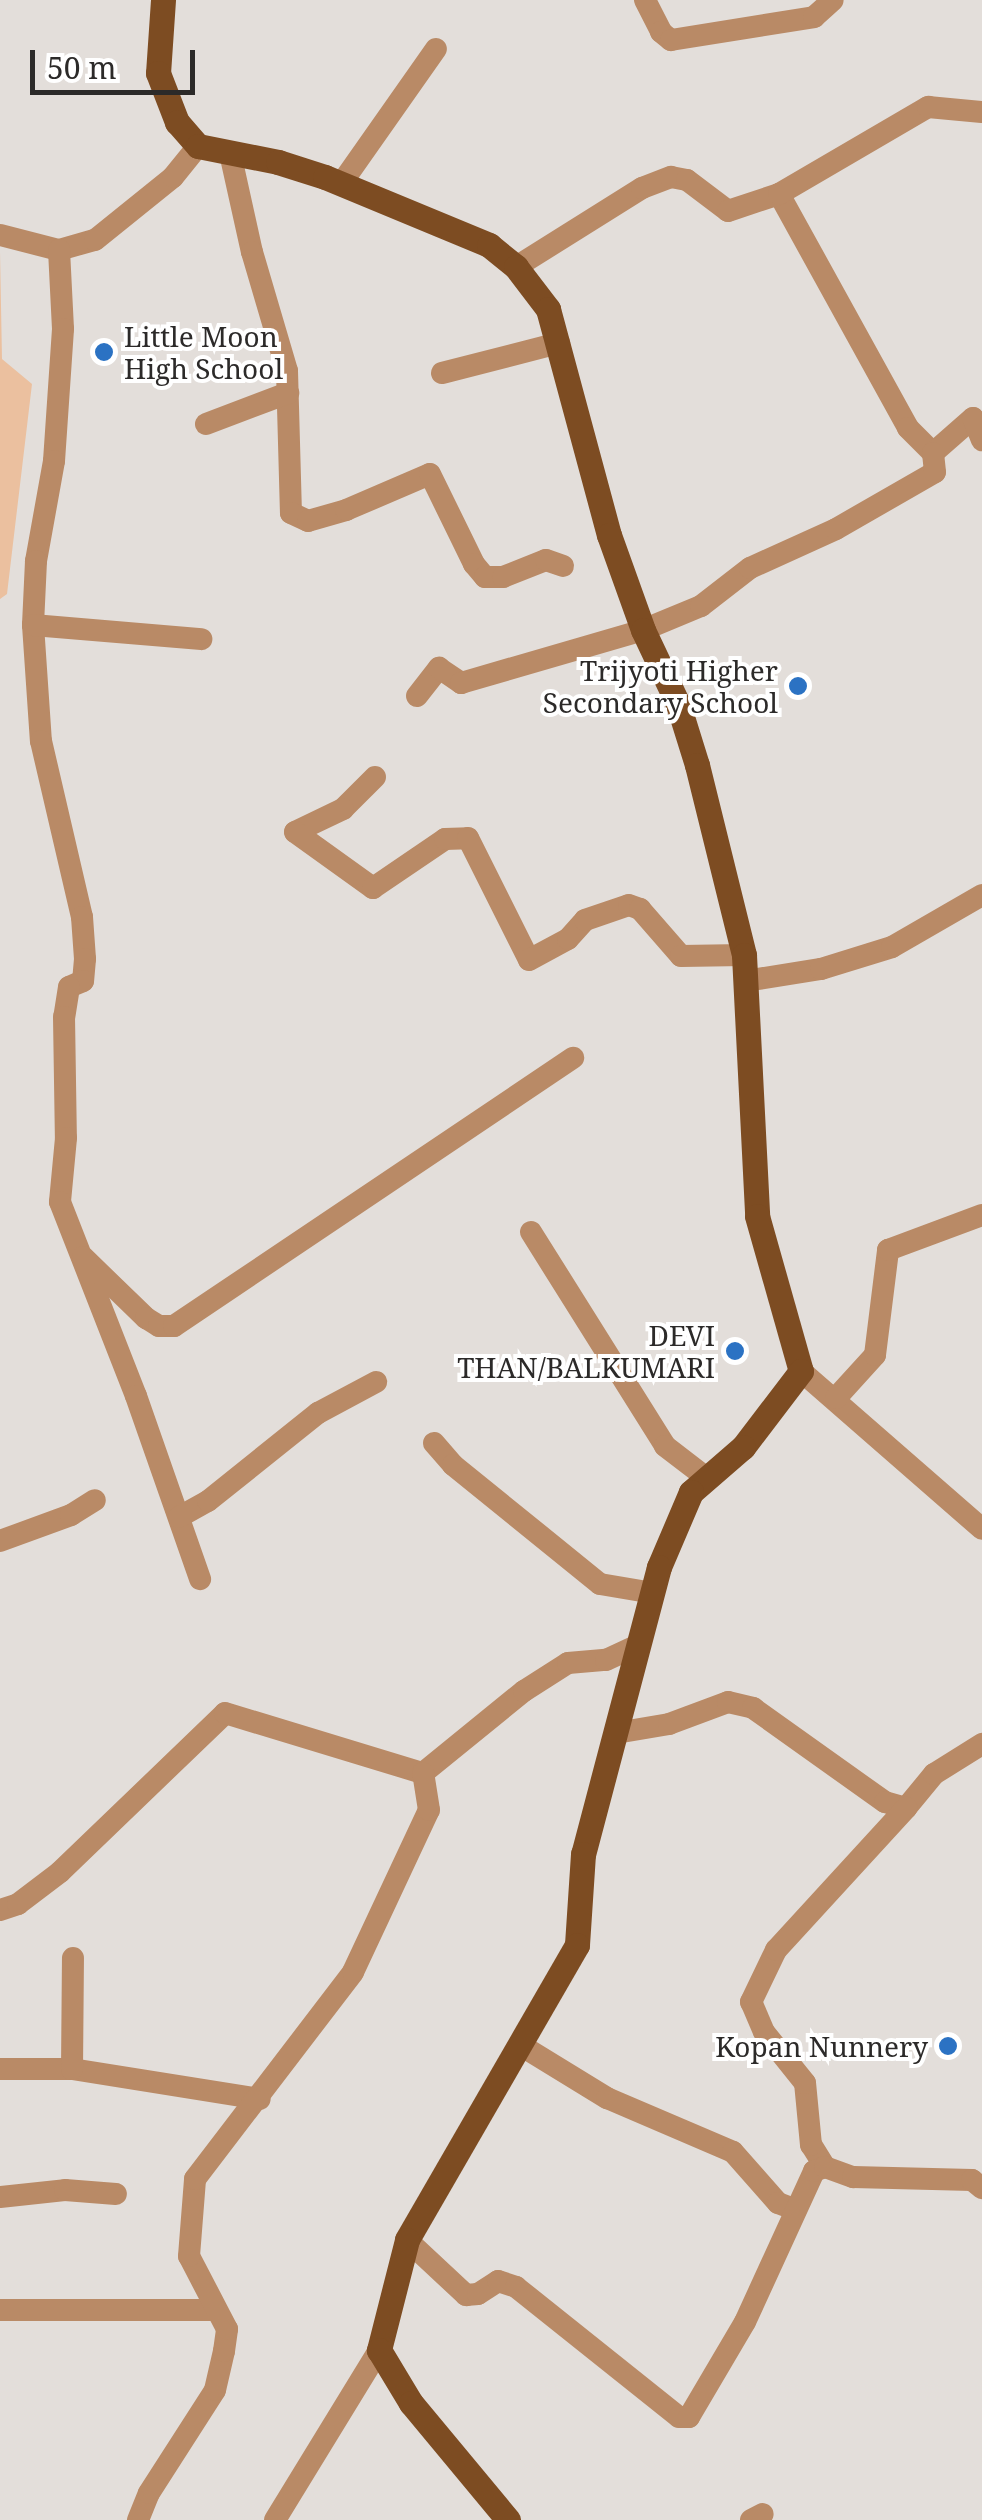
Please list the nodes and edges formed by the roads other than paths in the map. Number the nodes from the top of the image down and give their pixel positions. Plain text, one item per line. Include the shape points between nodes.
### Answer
1 (163, 0) edge
2 (645, 0) edge
3 (833, 0) edge
4 (436, 48) dead end
5 (982, 112) edge
6 (198, 146) junction
7 (230, 152) junction
8 (340, 184) junction
9 (779, 194) junction
10 (0, 235) edge
11 (59, 250) junction
12 (516, 266) junction
13 (559, 343) junction
14 (442, 373) dead end
15 (288, 393) junction
16 (206, 424) dead end
17 (982, 440) edge
18 (932, 453) junction
19 (564, 566) dead end
20 (32, 624) junction
21 (644, 630) junction
22 (202, 640) dead end
23 (417, 696) dead end
24 (375, 778) dead end
25 (982, 895) edge
26 (744, 968) junction
27 (572, 1058) dead end
28 (982, 1215) edge
29 (531, 1232) dead end
30 (77, 1251) junction
31 (801, 1372) junction
32 (376, 1382) dead end
33 (836, 1398) junction
34 (434, 1442) dead end
35 (708, 1478) junction
36 (95, 1500) dead end
37 (179, 1517) junction
38 (982, 1528) edge
39 (0, 1541) edge
40 (200, 1578) dead end
41 (653, 1592) junction
42 (640, 1644) junction
43 (616, 1734) junction
44 (982, 1744) edge
45 (423, 1772) junction
46 (906, 1808) junction
47 (0, 1910) edge
48 (73, 1958) dead end
49 (522, 2046) junction
50 (72, 2068) junction
51 (0, 2069) edge
52 (260, 2099) junction
53 (822, 2167) junction
54 (982, 2188) edge
55 (116, 2194) dead end
56 (0, 2197) edge
57 (796, 2210) junction
58 (407, 2240) junction
59 (0, 2310) edge
60 (215, 2310) junction
61 (379, 2350) junction
62 (138, 2520) edge
63 (275, 2520) edge
64 (508, 2520) edge

1 - 6 main road via 158,73 177,122
2 - 3 street via 672,40 814,17
4 - 8 street
5 - 9 street via 928,107
6 - 7 main road
6 - 11 street via 115,228
7 - 8 main road
7 - 15 street
8 - 12 main road via 489,245
9 - 12 street via 728,211 688,180 671,177
9 - 18 street via 892,405
10 - 11 street
11 - 20 street via 64,329
12 - 13 main road via 548,309
13 - 14 street
13 - 21 main road via 609,535
15 - 16 street
15 - 19 street via 294,516 308,520 346,510 430,474 485,577 546,560
17 - 18 street via 973,418
18 - 21 street via 935,472 750,568 700,606
20 - 22 street
20 - 30 street via 42,740 82,917 84,981 69,986 64,1017 60,1202
21 - 23 street via 461,683 439,668
21 - 26 main road via 697,765
24 - 26 street via 343,808 295,832 374,888 444,838 468,838 529,960 568,939 586,920 628,905 640,909 681,956
25 - 26 street via 892,947 822,969
26 - 31 main road via 757,1216
27 - 30 street via 174,1326 146,1318
28 - 33 street via 888,1250 875,1355
29 - 35 street via 664,1446
30 - 37 street
31 - 33 street
31 - 35 main road via 743,1448
32 - 37 street via 318,1412 208,1502
33 - 38 street
34 - 41 street via 453,1466 600,1584
35 - 41 main road via 691,1492
36 - 39 street
37 - 40 street
41 - 42 main road
42 - 43 main road
42 - 45 street via 606,1660 568,1663
43 - 46 street via 728,1702 753,1708 886,1802
43 - 49 main road via 583,1854 577,1945
44 - 46 street via 934,1774
45 - 47 street via 225,1713 60,1872
45 - 52 street via 428,1810 385,1911 353,1972
46 - 53 street via 776,1950 750,2002 764,2032 805,2084 811,2145
48 - 50 street
49 - 57 street via 607,2098 733,2152 778,2203
49 - 58 main road
50 - 51 street
50 - 52 street
52 - 60 street via 195,2179 189,2256
53 - 54 street via 853,2178 972,2180
53 - 57 street
55 - 56 street via 65,2190
57 - 58 street via 745,2322 689,2417 679,2418 516,2287 498,2281 466,2294
58 - 61 main road
59 - 60 street
60 - 62 street via 227,2328 215,2390
61 - 63 street
61 - 64 main road via 411,2404

